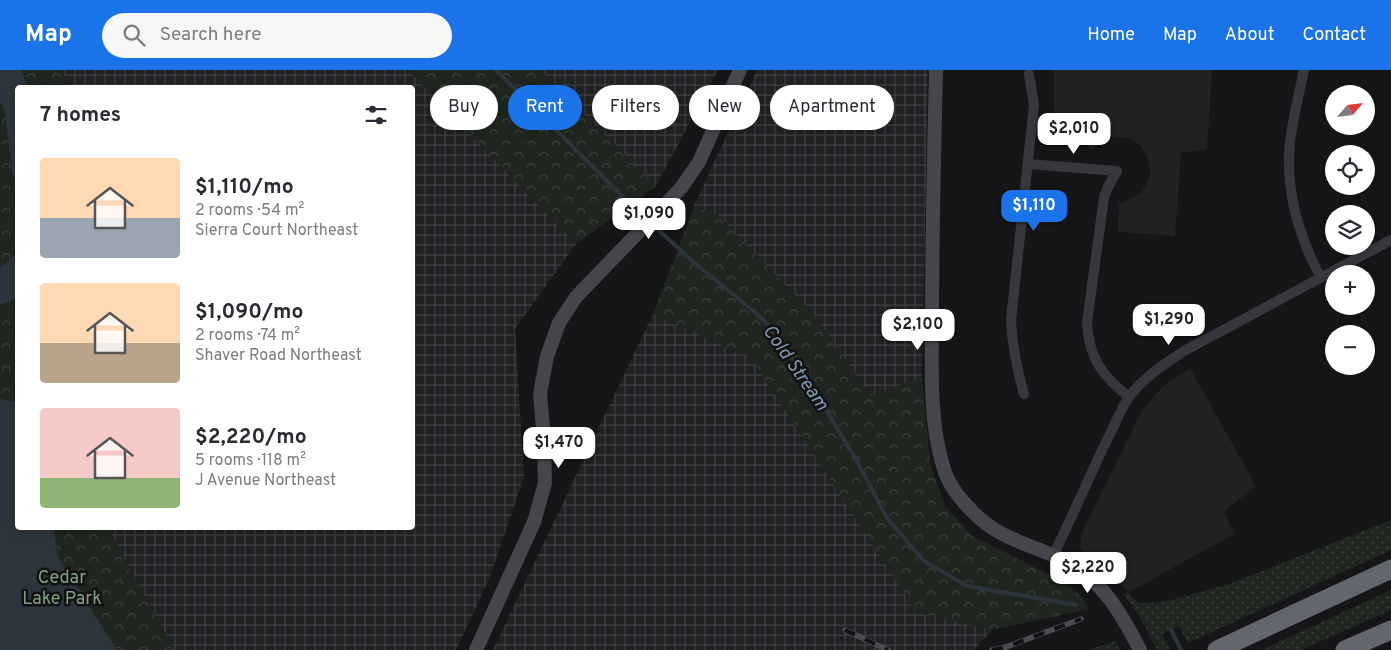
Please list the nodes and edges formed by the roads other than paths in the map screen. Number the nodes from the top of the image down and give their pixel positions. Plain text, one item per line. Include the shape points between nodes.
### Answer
1 (740, 70) edge
2 (936, 70) edge
3 (1304, 70) edge
4 (1029, 74) dead end
5 (1028, 164) junction
6 (1391, 240) edge
7 (1321, 278) junction
8 (1024, 394) dead end
9 (1129, 397) junction
10 (1054, 556) junction
11 (1391, 569) edge
12 (1391, 630) edge
13 (1223, 647) edge
14 (476, 650) edge
15 (1140, 650) edge
16 (1345, 650) edge

1 - 14 street via 699,162 681,188 597,273 559,323 547,356 540,394 545,483 534,522
2 - 10 street via 932,219 933,396 943,468 970,510 991,529
3 - 7 street via 1290,141 1289,181 1301,236
4 - 5 street via 1034,105
5 - 8 street via 1011,320 1016,364
5 - 9 street via 1116,172 1104,197 1087,323 1090,348 1099,367
6 - 7 street
7 - 9 street via 1184,351 1158,368
9 - 10 street
10 - 15 street via 1096,582 1121,614
11 - 13 highway
12 - 16 highway

